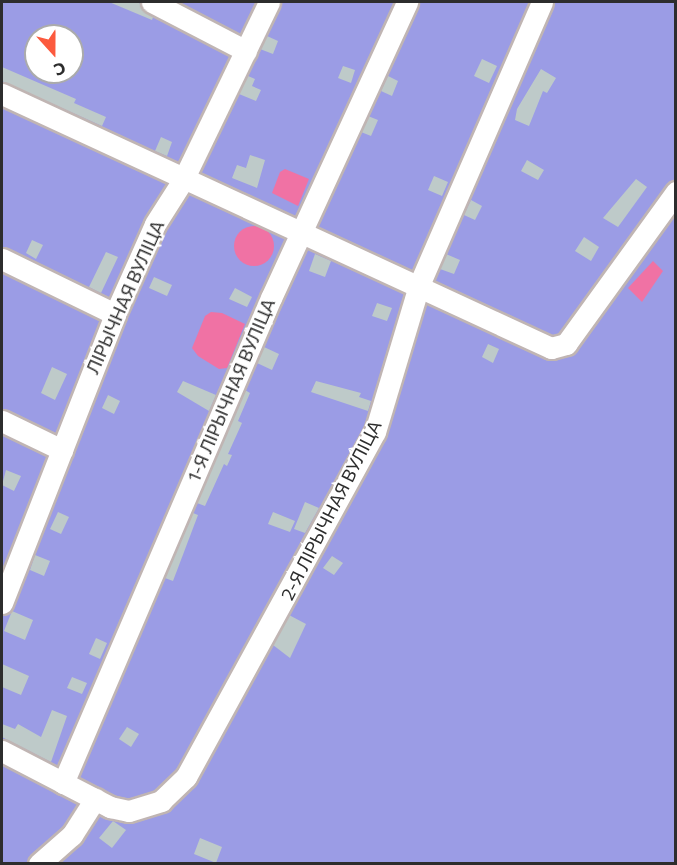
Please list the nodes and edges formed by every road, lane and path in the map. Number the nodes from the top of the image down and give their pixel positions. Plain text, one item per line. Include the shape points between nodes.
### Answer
1 (152, 2) edge
2 (269, 2) edge
3 (406, 2) edge
4 (542, 2) edge
5 (246, 51) junction
6 (2, 94) edge
7 (183, 180) junction
8 (675, 192) edge
9 (302, 235) junction
10 (2, 259) edge
11 (420, 285) junction
12 (114, 314) junction
13 (2, 421) edge
14 (62, 450) junction
15 (3, 595) edge
16 (2, 752) edge
17 (63, 783) junction
18 (95, 799) junction
19 (39, 864) edge

1 - 5 lane
2 - 5 lane, ЛІРЫЧНАЯ ВУЛІЦА
3 - 9 lane, 1-Я ЛІРЫЧНАЯ ВУЛІЦА
4 - 11 lane, 2-Я ЛІРЫЧНАЯ ВУЛІЦА
5 - 7 lane, ЛІРЫЧНАЯ ВУЛІЦА
6 - 7 lane
7 - 9 lane
7 - 12 lane, ЛІРЫЧНАЯ ВУЛІЦА via 155,224
8 - 11 lane via 566,344 551,348
9 - 11 lane
9 - 17 lane, 1-Я ЛІРЫЧНАЯ ВУЛІЦА via 271,298
10 - 12 lane
11 - 18 lane, 2-Я ЛІРЫЧНАЯ ВУЛІЦА via 375,432 186,777 161,801 129,811
12 - 14 lane, ЛІРЫЧНАЯ ВУЛІЦА
13 - 14 lane
14 - 15 lane, ЛІРЫЧНАЯ ВУЛІЦА
16 - 17 lane, 2-Я ЛІРЫЧНАЯ ВУЛІЦА
17 - 18 lane, 2-Я ЛІРЫЧНАЯ ВУЛІЦА
18 - 19 lane via 72,835

